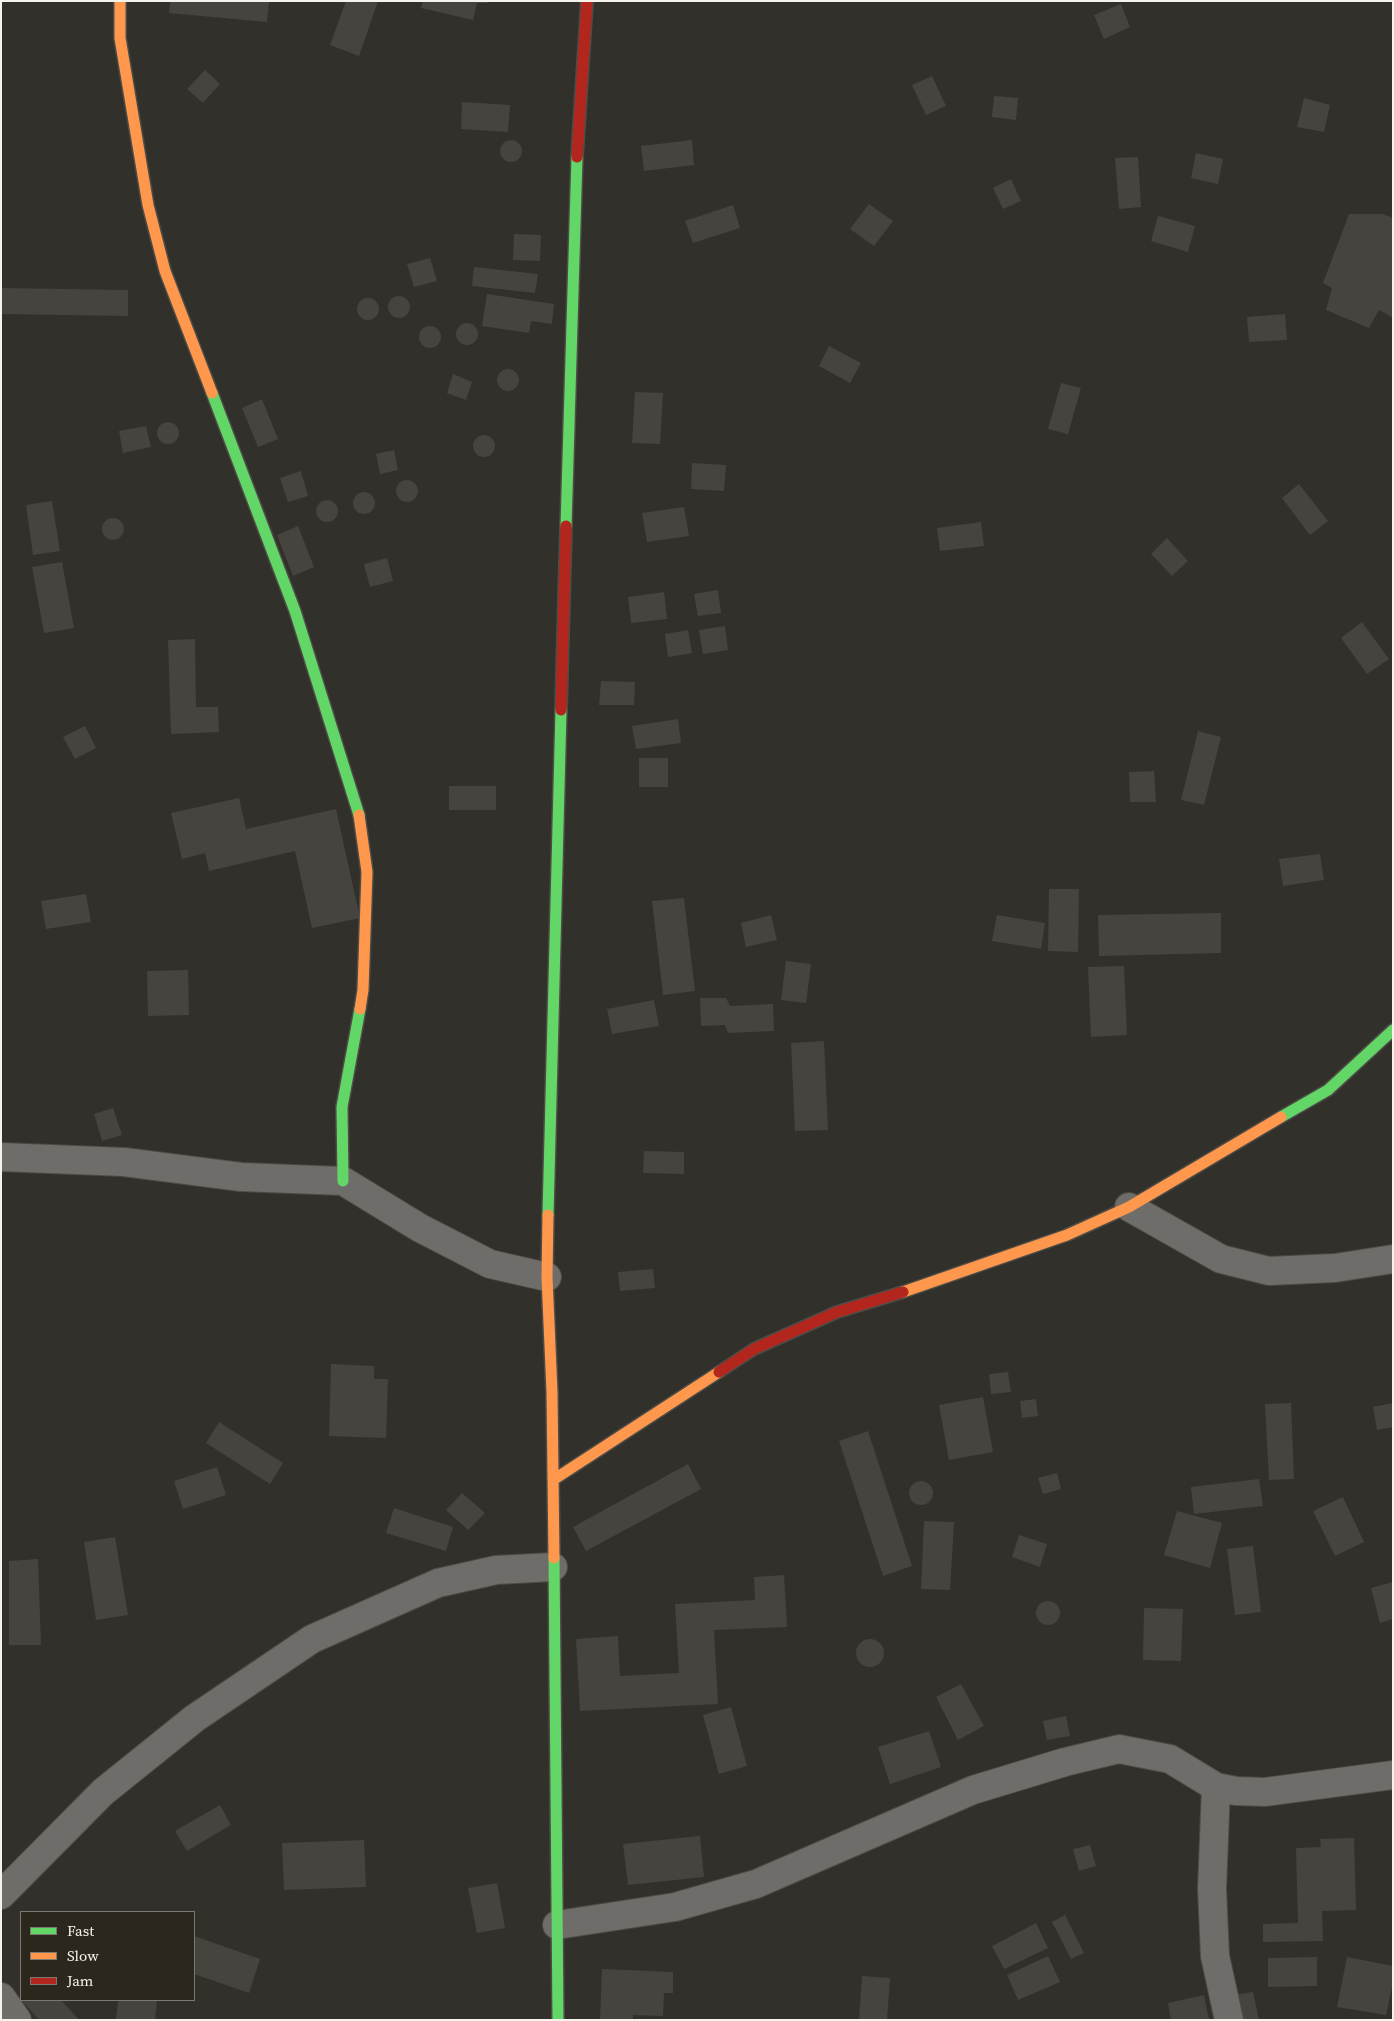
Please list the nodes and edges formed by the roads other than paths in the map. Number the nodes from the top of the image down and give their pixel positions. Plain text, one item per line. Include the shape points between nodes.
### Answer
1 (120, 1) edge
2 (587, 1) edge
3 (1393, 1030) edge
4 (1, 1157) edge
5 (343, 1180) junction
6 (1129, 1207) junction
7 (1393, 1259) edge
8 (546, 1277) junction
9 (553, 1480) junction
10 (553, 1567) junction
11 (1393, 1776) edge
12 (1216, 1787) junction
13 (1, 1895) edge
14 (557, 1925) junction
15 (1, 1997) edge
16 (17, 2020) edge
17 (558, 2020) edge
18 (1229, 2020) edge

1 - 5 street via 120,38 134,127 148,205 165,271 295,611 360,819 368,872 363,990 342,1107
2 - 8 street via 577,142
3 - 6 street via 1328,1090
4 - 5 street via 124,1162 241,1177
5 - 8 street via 420,1228 490,1264
6 - 7 street via 1221,1259 1269,1271 1335,1268
6 - 9 street via 1058,1238 924,1286 836,1312 754,1350
8 - 9 street
9 - 10 street
10 - 13 street via 496,1570 438,1583 312,1639 195,1718 102,1792
10 - 14 street
11 - 12 street via 1265,1792
12 - 14 street via 1170,1760 1119,1749 973,1790 756,1884 675,1907
12 - 18 street via 1212,1889 1215,1956
14 - 17 street
15 - 16 street

